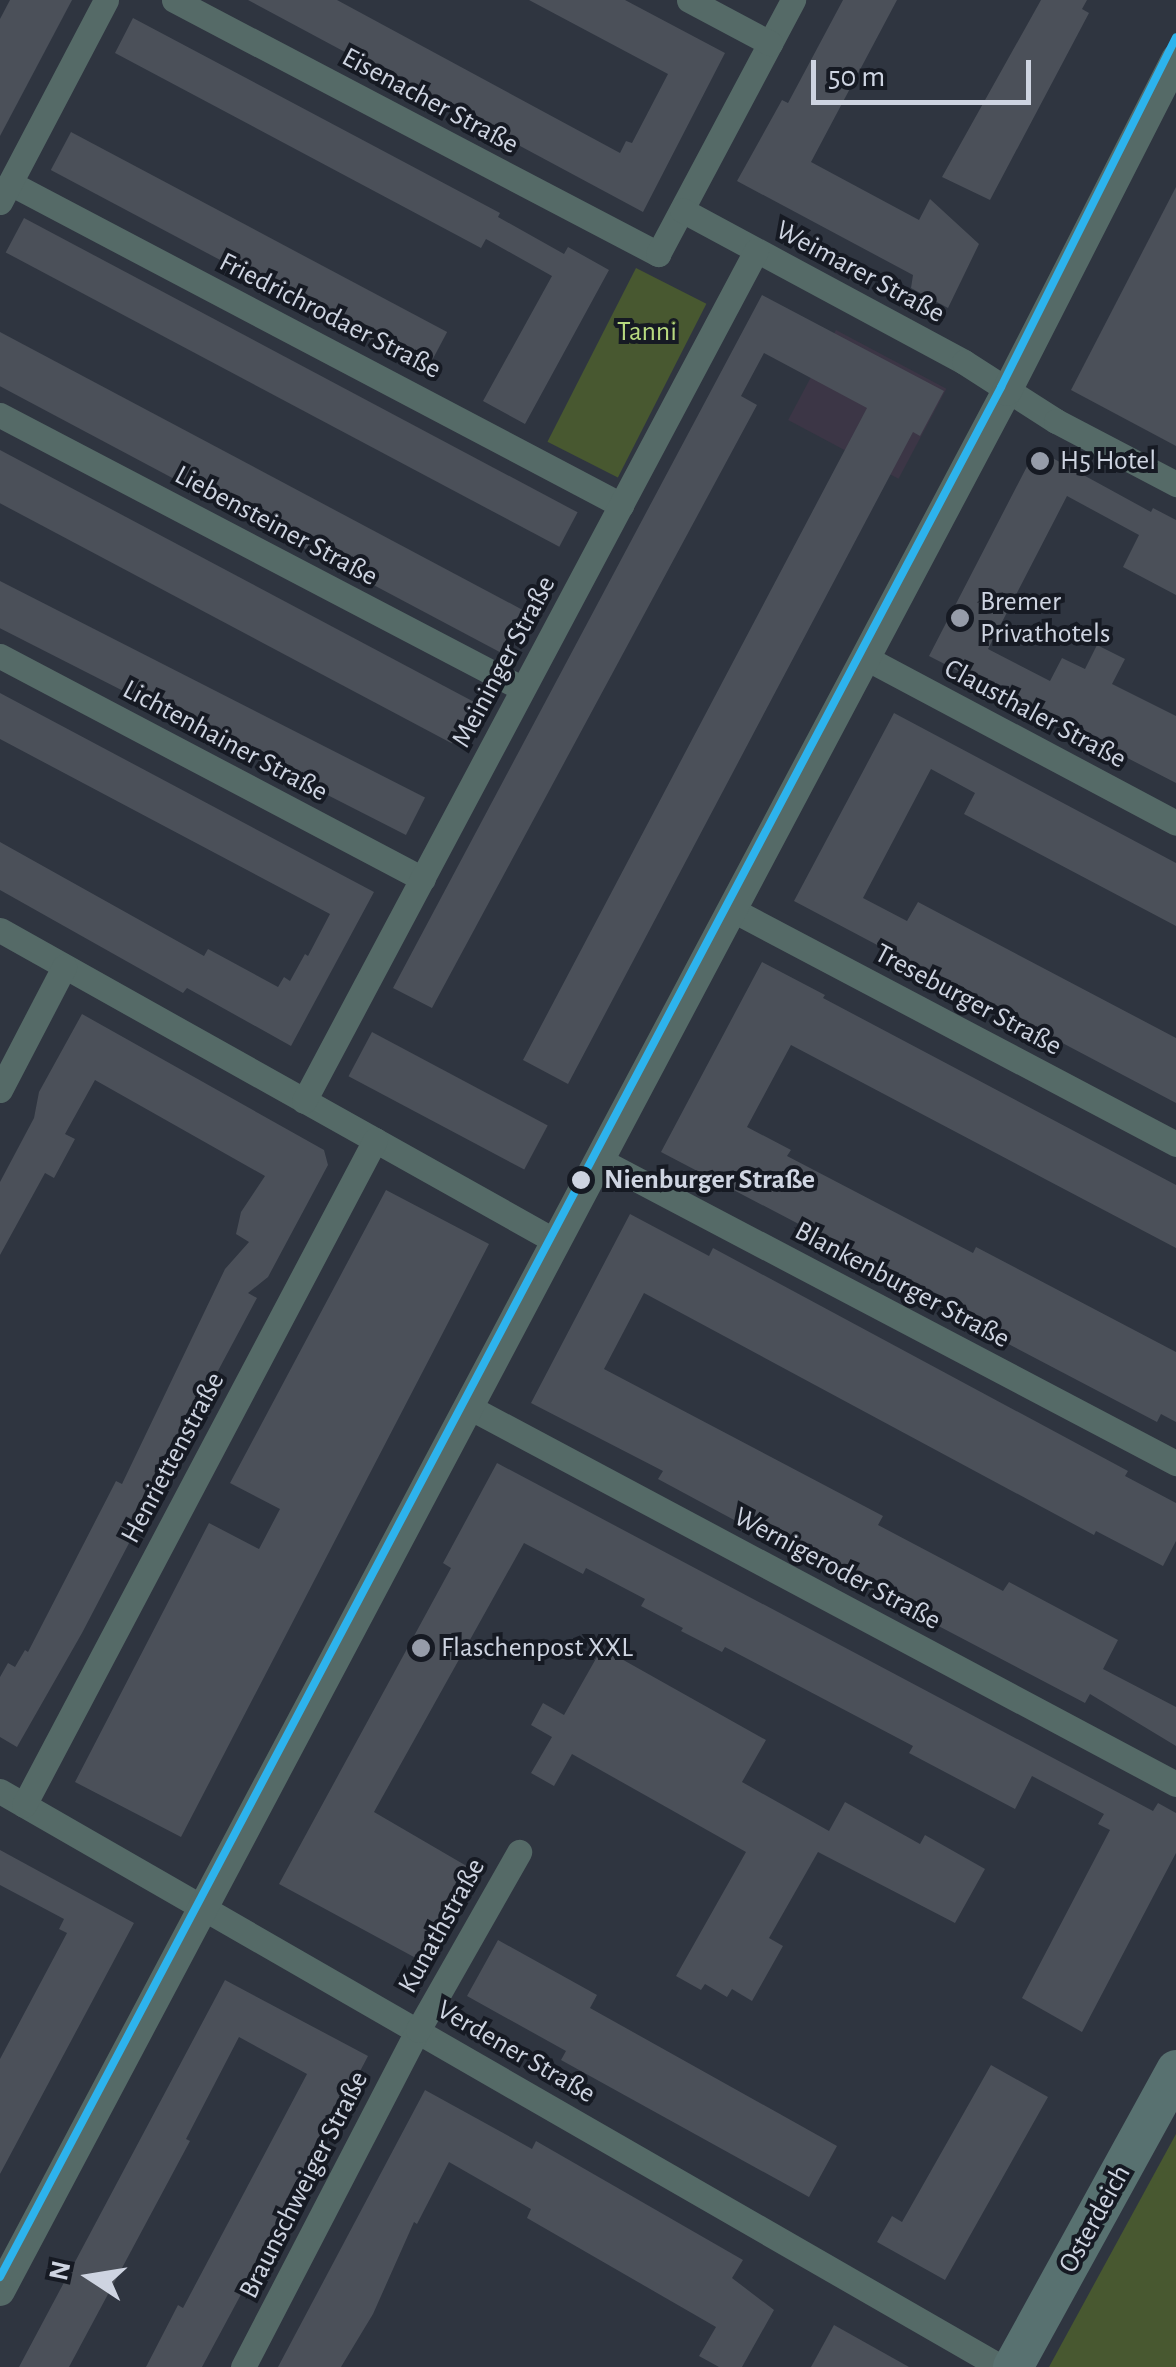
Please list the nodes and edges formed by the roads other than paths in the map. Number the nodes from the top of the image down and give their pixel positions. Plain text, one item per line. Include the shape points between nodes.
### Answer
1 (106, 0) edge
2 (174, 0) edge
3 (689, 0) edge
4 (793, 0) edge
5 (770, 43) junction
6 (1176, 59) edge
7 (5, 193) edge
8 (682, 210) junction
9 (756, 251) junction
10 (1007, 391) junction
11 (0, 415) edge
12 (1176, 484) edge
13 (621, 505) junction
14 (0, 656) edge
15 (866, 658) junction
16 (523, 690) junction
17 (1176, 823) edge
18 (422, 879) junction
19 (733, 910) junction
20 (0, 930) edge
21 (64, 967) junction
22 (0, 1090) edge
23 (304, 1101) junction
24 (374, 1140) junction
25 (1176, 1144) edge
26 (600, 1160) junction
27 (557, 1242) junction
28 (469, 1408) junction
29 (1176, 1463) edge
30 (1176, 1784) edge
31 (0, 1791) edge
32 (24, 1805) junction
33 (519, 1852) dead end
34 (203, 1906) junction
35 (418, 2030) junction
36 (1176, 2070) edge
37 (0, 2292) edge
38 (244, 2367) edge
39 (1001, 2367) edge
40 (1013, 2367) edge

1 - 7 street
2 - 8 street, Eisenacher Straße via 658,254
3 - 5 street
4 - 5 street
5 - 8 street
6 - 10 street
7 - 13 street, Friedrichrodaer Straße
8 - 9 street, Weimarer Straße
9 - 10 street, Weimarer Straße
9 - 13 street, Meininger Straße
10 - 12 street, Weimarer Straße
10 - 15 street
11 - 16 street, Liebensteiner Straße
13 - 16 street, Meininger Straße
14 - 18 street, Lichtenhainer Straße
15 - 17 street, Clausthaler Straße
15 - 19 street
16 - 18 street, Meininger Straße
18 - 23 street, Meininger Straße
19 - 25 street, Treseburger Straße
19 - 26 street
20 - 21 street
21 - 22 street
21 - 23 street
23 - 24 street
24 - 27 street
24 - 32 street, Henriettenstraße
26 - 27 street
26 - 29 street, Blankenburger Straße
27 - 28 street
28 - 30 street, Wernigeroder Straße
28 - 34 street
31 - 32 street, Verdener Straße
32 - 34 street, Verdener Straße
33 - 35 street, Kunathstraße
34 - 35 street, Verdener Straße
34 - 37 street
35 - 38 street, Braunschweiger Straße
35 - 39 street, Verdener Straße
36 - 40 main road, Osterdeich

